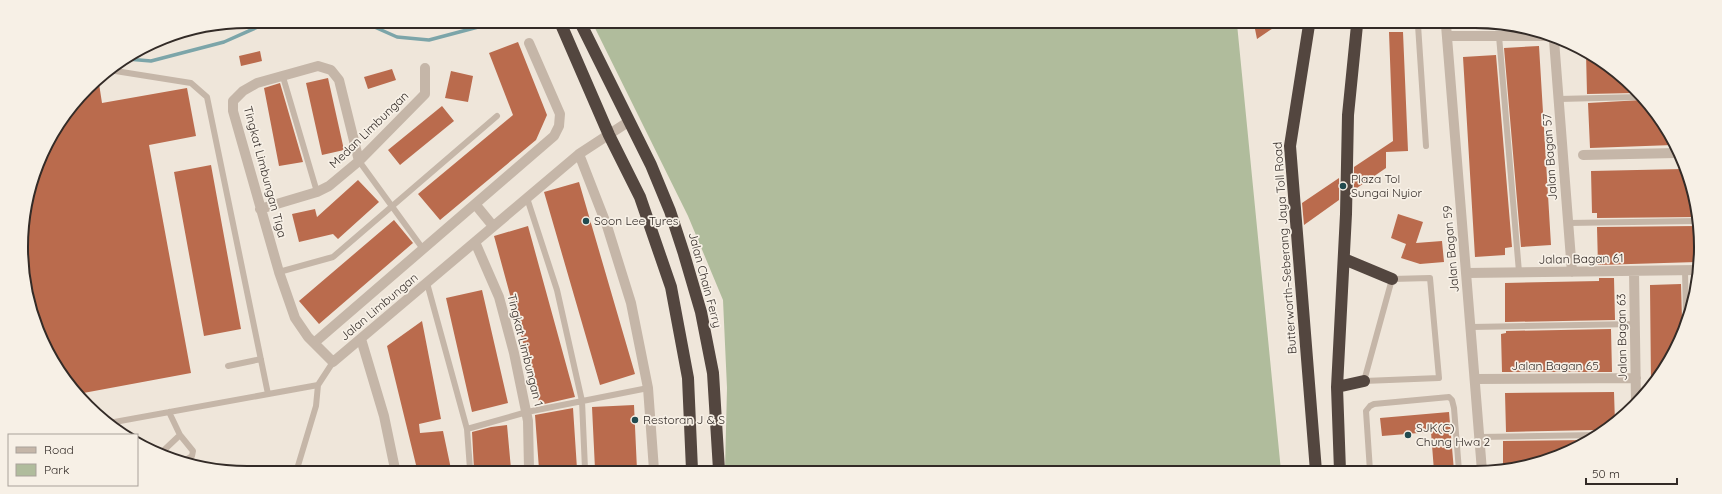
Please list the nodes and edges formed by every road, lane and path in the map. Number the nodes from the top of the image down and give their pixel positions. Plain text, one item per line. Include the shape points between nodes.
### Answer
1 (563, 28) edge
2 (583, 28) edge
3 (1309, 28) edge
4 (1357, 28) edge
5 (1418, 28) edge
6 (1446, 28) edge
7 (1447, 36) junction
8 (1499, 36) junction
9 (1535, 36) edge
10 (529, 42) dead end
11 (1554, 43) edge
12 (425, 68) dead end
13 (116, 71) edge
14 (283, 77) junction
15 (1635, 97) edge
16 (1558, 99) junction
17 (497, 116) dead end
18 (628, 122) junction
19 (609, 135) junction
20 (1426, 146) dead end
21 (1672, 153) edge
22 (579, 154) junction
23 (1583, 155) dead end
24 (359, 161) junction
25 (317, 192) junction
26 (527, 198) junction
27 (475, 204) junction
28 (392, 206) junction
29 (260, 209) junction
30 (1692, 221) edge
31 (1568, 223) junction
32 (493, 226) junction
33 (475, 242) junction
34 (423, 248) junction
35 (1344, 260) junction
36 (1685, 270) junction
37 (1693, 270) edge
38 (1634, 271) junction
39 (279, 272) junction
40 (1519, 272) junction
41 (1572, 272) junction
42 (1467, 273) junction
43 (1392, 279) junction
44 (427, 283) junction
45 (1686, 307) edge
46 (1635, 324) junction
47 (1471, 327) junction
48 (361, 339) junction
49 (314, 343) junction
50 (261, 359) junction
51 (333, 362) junction
52 (228, 366) dead end
53 (1636, 378) junction
54 (1475, 379) junction
55 (1364, 381) junction
56 (318, 385) junction
57 (1337, 387) junction
58 (648, 388) junction
59 (268, 394) junction
60 (1636, 395) edge
61 (582, 401) junction
62 (169, 412) junction
63 (527, 412) junction
64 (115, 422) edge
65 (467, 429) junction
66 (1589, 434) edge
67 (180, 435) junction
68 (1480, 437) junction
69 (165, 450) edge
70 (188, 458) edge
71 (297, 466) edge
72 (394, 466) edge
73 (470, 466) edge
74 (529, 466) edge
75 (585, 466) edge
76 (654, 466) edge
77 (692, 466) edge
78 (718, 466) edge
79 (1316, 466) edge
80 (1340, 466) edge
81 (1370, 466) edge
82 (1460, 466) edge
83 (1482, 466) edge

1 - 19 highway
2 - 18 highway, Jalan Chain Ferry
3 - 79 highway, Butterworth–Seberang Jaya Toll Road via 1290,146
4 - 35 highway via 1348,115
5 - 20 lane
6 - 7 street, Jalan Bagan 59
7 - 8 street
7 - 42 street, Jalan Bagan 59
8 - 9 street
8 - 40 lane
10 - 27 street, Jalan Limbungan via 560,114 558,126 554,136
11 - 16 street, Jalan Bagan 57
12 - 24 street, Medan Limbungan via 425,94
13 - 50 lane via 191,83 207,97
14 - 24 street, Tingkat Limbungan Tiga via 318,66 331,70 339,80
14 - 25 lane
14 - 29 street, Tingkat Limbungan Tiga via 257,83 233,101 233,111
15 - 16 lane
16 - 31 street, Jalan Bagan 57
17 - 28 lane
18 - 19 street, Jalan Limbungan
18 - 78 highway, Jalan Chain Ferry via 651,165 670,211 701,312 713,373
19 - 22 street, Jalan Limbungan
19 - 77 highway via 640,197 678,317 688,378
21 - 23 street
22 - 26 street, Jalan Limbungan
22 - 58 street via 607,226 631,303
24 - 25 street, Medan Limbungan via 329,186
24 - 28 lane
25 - 29 street, Medan Limbungan
26 - 32 street, Jalan Limbungan
26 - 61 lane via 558,290
27 - 32 street
27 - 34 street, Jalan Limbungan
28 - 34 lane
28 - 39 lane via 333,257
29 - 39 street, Tingkat Limbungan Tiga
30 - 31 lane
31 - 41 street, Jalan Bagan 57
32 - 33 street, Jalan Limbungan
33 - 44 street, Jalan Limbungan
33 - 63 street, Tingkat Limbungan 1 via 499,297
34 - 49 street, Jalan Limbungan
35 - 43 highway
35 - 57 highway
36 - 37 street, Jalan Bagan 61
36 - 38 street, Jalan Bagan 61
36 - 45 lane
38 - 41 street, Jalan Bagan 61
38 - 46 street, Jalan Bagan 63
39 - 49 street, Tingkat Limbungan Tiga via 294,318
40 - 41 street, Jalan Bagan 61
40 - 42 street, Jalan Bagan 61
42 - 47 street, Jalan Bagan 59
43 - 55 lane
43 - 55 lane via 1430,278 1439,378
44 - 48 street, Jalan Limbungan
44 - 65 lane
46 - 47 lane
46 - 53 street, Jalan Bagan 63
47 - 54 street, Jalan Bagan 59
48 - 51 street, Jalan Limbungan
48 - 72 street via 384,416
49 - 51 street, Tingkat Limbungan Tiga
50 - 52 lane
50 - 59 lane
51 - 56 lane, Jalan Limbungan
53 - 54 street, Jalan Bagan 65
53 - 60 street, Jalan Bagan 63
54 - 68 street, Jalan Bagan 59
55 - 57 highway
56 - 59 lane
56 - 71 lane via 316,406
57 - 80 highway
58 - 61 lane
58 - 76 street
59 - 62 lane
61 - 63 lane
61 - 75 lane
62 - 64 lane
62 - 67 lane
63 - 65 lane
63 - 74 street, Tingkat Limbungan 1
65 - 73 lane
66 - 68 lane
67 - 69 lane
67 - 70 lane via 193,451
68 - 83 street, Jalan Bagan 59
81 - 82 lane via 1366,411 1370,406 1449,397 1454,408

